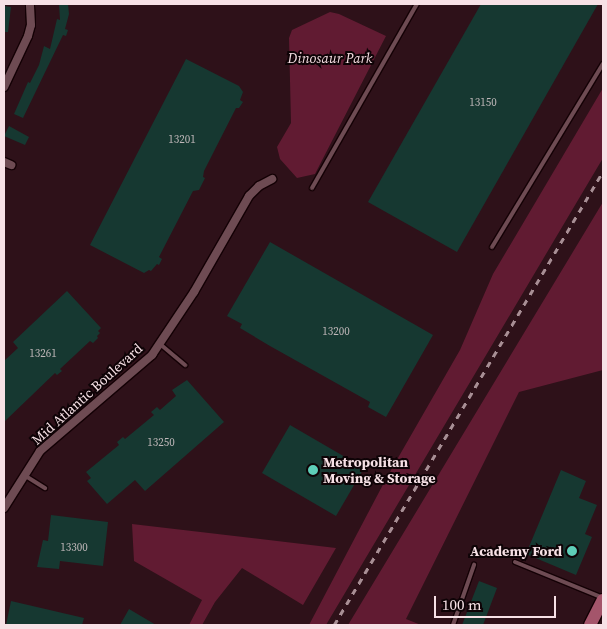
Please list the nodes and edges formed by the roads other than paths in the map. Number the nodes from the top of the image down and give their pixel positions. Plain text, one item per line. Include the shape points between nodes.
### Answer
1 (30, 4) edge
2 (417, 4) edge
3 (603, 64) edge
4 (4, 86) edge
5 (272, 180) dead end
6 (312, 188) dead end
7 (492, 247) dead end
8 (160, 344) junction
9 (185, 365) dead end
10 (24, 474) junction
11 (45, 488) dead end
12 (4, 508) edge
13 (515, 562) dead end
14 (474, 564) dead end
15 (603, 600) edge
16 (453, 625) edge
17 (590, 625) edge
18 (596, 625) edge

1 - 4 street via 28,36
2 - 6 lane
3 - 7 lane
5 - 8 street, Mid Atlantic Boulevard via 249,196
8 - 9 lane
8 - 10 street, Mid Atlantic Boulevard via 132,374 40,450
10 - 11 lane
10 - 12 street, Mid Atlantic Boulevard
13 - 15 lane
14 - 16 lane
15 - 17 main road
15 - 18 main road

